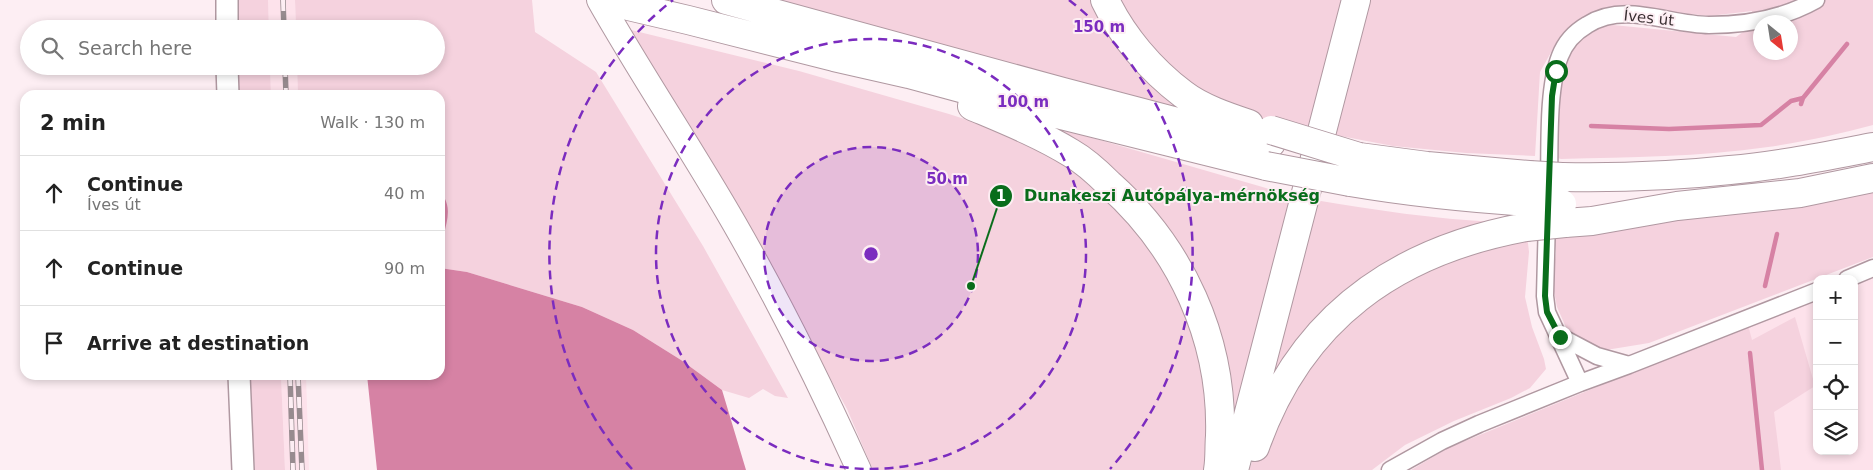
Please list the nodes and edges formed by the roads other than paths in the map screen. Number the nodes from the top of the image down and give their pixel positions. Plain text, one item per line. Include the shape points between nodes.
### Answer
1 (227, 0) edge
2 (599, 0) edge
3 (603, 0) edge
4 (726, 0) edge
5 (1105, 0) edge
6 (1356, 0) edge
7 (1816, 0) edge
8 (226, 20) edge
9 (834, 57) junction
10 (227, 75) edge
11 (228, 90) edge
12 (1269, 146) junction
13 (1873, 147) edge
14 (1354, 170) junction
15 (1873, 178) edge
16 (1527, 215) junction
17 (1873, 268) edge
18 (1856, 275) edge
19 (1813, 293) edge
20 (1560, 337) junction
21 (1629, 365) junction
22 (239, 380) edge
23 (1580, 383) junction
24 (243, 470) edge
25 (859, 470) edge
26 (1218, 470) edge
27 (1234, 470) edge
28 (1246, 470) edge
29 (1390, 470) edge

1 - 8 street
2 - 25 main road via 739,233 826,398
3 - 9 highway
4 - 12 highway
5 - 12 highway via 1123,32 1154,69 1184,95 1226,116
6 - 27 highway
7 - 20 street, Íves út via 1794,12 1753,22 1708,25 1621,14 1593,21 1577,31 1560,55 1552,96 1545,296 1547,312
9 - 12 highway via 1134,134
9 - 26 highway via 970,105 1016,125 1071,153 1132,204 1179,267 1211,345 1220,415
10 - 11 street
12 - 14 highway, bridge
12 - 14 highway, bridge
13 - 14 highway, bridge via 1730,170 1644,176 1562,177 1427,166
14 - 16 highway
15 - 16 highway, bridge via 1800,192 1677,206
16 - 28 highway via 1408,264 1362,294 1329,324 1302,355 1280,388
17 - 18 street
19 - 21 street
20 - 21 street via 1597,356
20 - 23 street, Íves út
21 - 23 street
22 - 24 street
23 - 29 street via 1442,440

